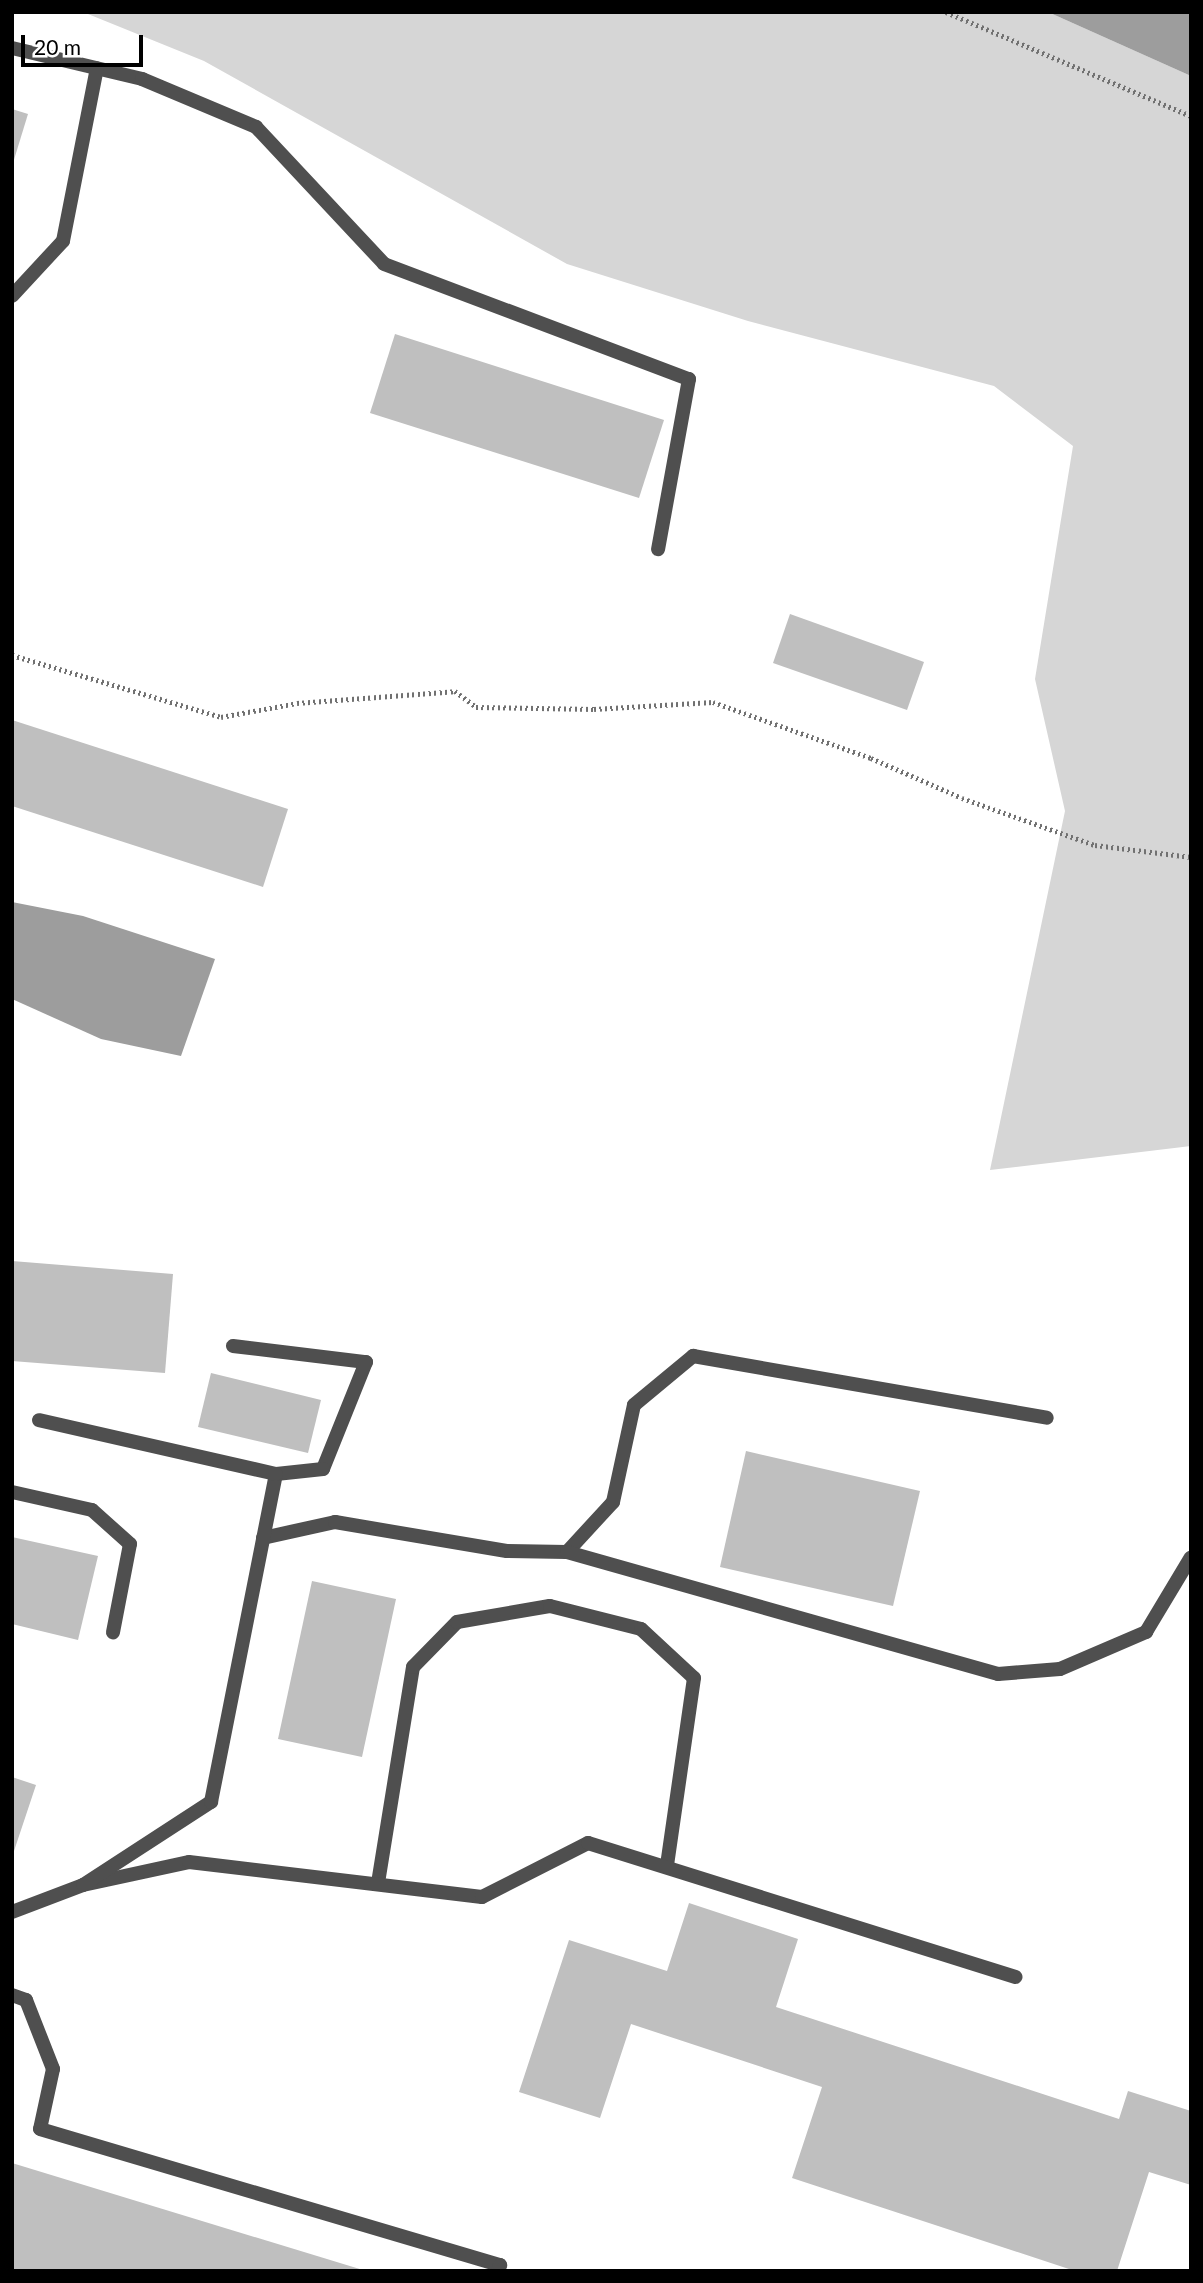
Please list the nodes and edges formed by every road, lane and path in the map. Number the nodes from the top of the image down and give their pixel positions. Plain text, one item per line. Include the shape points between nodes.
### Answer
1 (946, 12) edge
2 (12, 48) edge
3 (97, 68) junction
4 (1191, 116) edge
5 (12, 296) edge
6 (658, 549) dead end
7 (12, 655) edge
8 (1191, 857) edge
9 (233, 1346) dead end
10 (1047, 1418) dead end
11 (39, 1420) dead end
12 (276, 1474) junction
13 (12, 1492) edge
14 (263, 1538) junction
15 (567, 1552) junction
16 (1191, 1556) edge
17 (113, 1632) dead end
18 (667, 1866) junction
19 (377, 1883) junction
20 (83, 1885) junction
21 (12, 1912) edge
22 (1014, 1977) dead end
23 (12, 1995) edge
24 (498, 2271) edge

1 - 4 path
2 - 3 lane
3 - 5 lane via 63,241
3 - 6 lane via 142,79 256,127 384,264 689,379
7 - 8 path via 221,717 297,703 454,691 476,707 594,709 713,702 1095,845
9 - 12 lane via 366,1362 323,1469
10 - 15 lane via 693,1356 634,1405 613,1502
11 - 12 lane
12 - 14 lane
13 - 17 lane via 92,1510 130,1544
14 - 15 lane via 335,1522 507,1551
14 - 20 lane via 211,1802
15 - 16 lane via 998,1674 1060,1670 1146,1632
18 - 19 lane via 588,1843 482,1897
18 - 19 lane via 694,1678 641,1629 550,1606 457,1622 414,1667
18 - 22 lane
19 - 20 lane via 189,1862
20 - 21 lane
23 - 24 lane via 26,2000 53,2068 40,2129 500,2265

